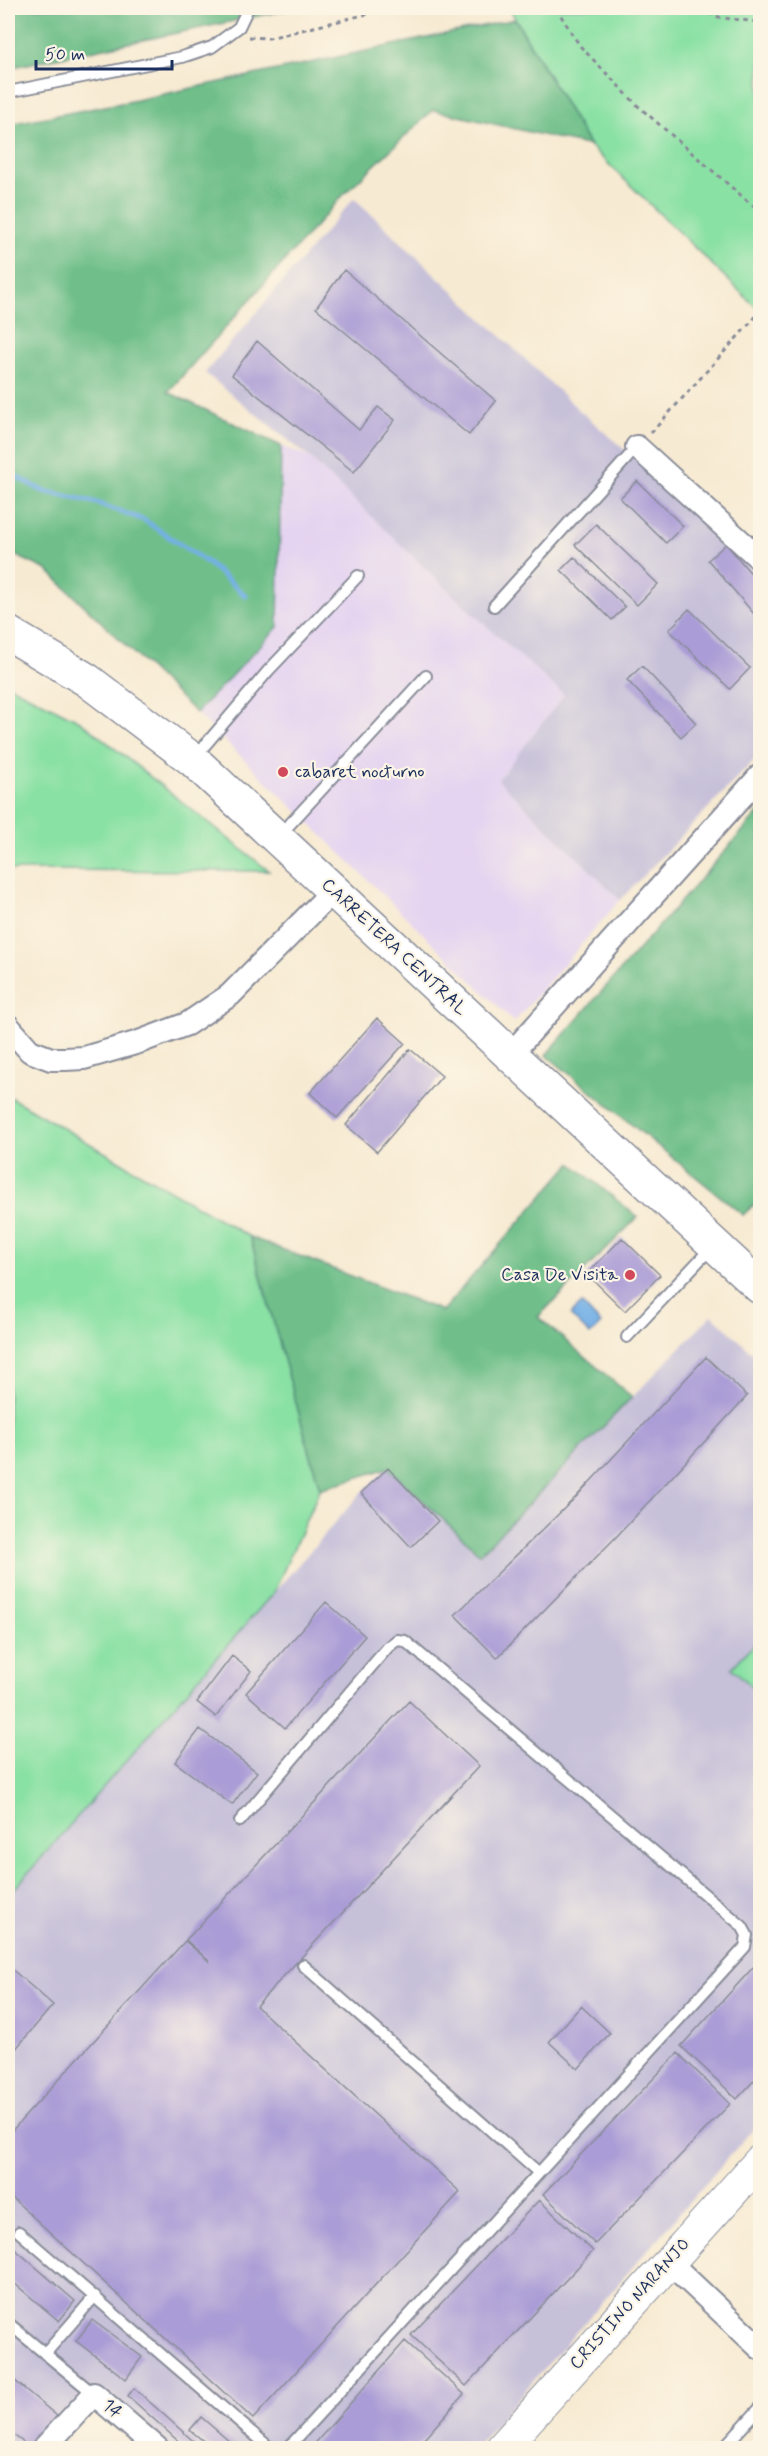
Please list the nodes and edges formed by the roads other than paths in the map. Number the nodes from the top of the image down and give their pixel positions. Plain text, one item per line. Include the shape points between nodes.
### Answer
1 (248, 8) edge
2 (8, 92) edge
3 (638, 447) joint
4 (760, 559) edge
5 (358, 576) dead end
6 (494, 606) dead end
7 (8, 633) edge
8 (426, 676) dead end
9 (193, 760) junction
10 (760, 776) edge
11 (277, 838) junction
12 (333, 891) junction
13 (8, 1026) edge
14 (510, 1055) junction
15 (714, 1244) junction
16 (760, 1287) edge
17 (627, 1337) dead end
18 (240, 1821) dead end
19 (303, 1965) dead end
20 (760, 2161) edge
21 (539, 2173) junction
22 (19, 2232) dead end
23 (668, 2261) junction
24 (94, 2296) junction
25 (8, 2326) edge
26 (760, 2348) edge
27 (45, 2354) junction
28 (94, 2394) junction
29 (760, 2408) edge
30 (44, 2448) edge
31 (157, 2448) edge
32 (270, 2448) edge
33 (288, 2448) edge
34 (502, 2448) edge
35 (723, 2448) edge

1 - 2 lane via 238,27 212,47 182,57
3 - 4 street
3 - 6 lane
5 - 9 lane via 268,671
7 - 9 main road, CARRETERA CENTRAL via 87,680
8 - 11 lane
9 - 11 main road, CARRETERA CENTRAL
10 - 14 street
11 - 12 main road, CARRETERA CENTRAL
12 - 13 street via 230,994 188,1024 84,1058 65,1059 51,1059 30,1051
12 - 14 main road, CARRETERA CENTRAL
14 - 15 main road, CARRETERA CENTRAL
15 - 16 main road, CARRETERA CENTRAL
15 - 17 lane
18 - 21 lane via 388,1647 397,1640 405,1641 742,1926 747,1935 745,1947
19 - 21 lane
20 - 23 street, CRISTINO NARANJO
21 - 33 lane
22 - 24 lane
23 - 26 street
23 - 34 street, CRISTINO NARANJO
24 - 27 lane
24 - 32 lane
25 - 27 lane
27 - 28 lane
28 - 30 street
28 - 31 street, 14
29 - 35 lane

